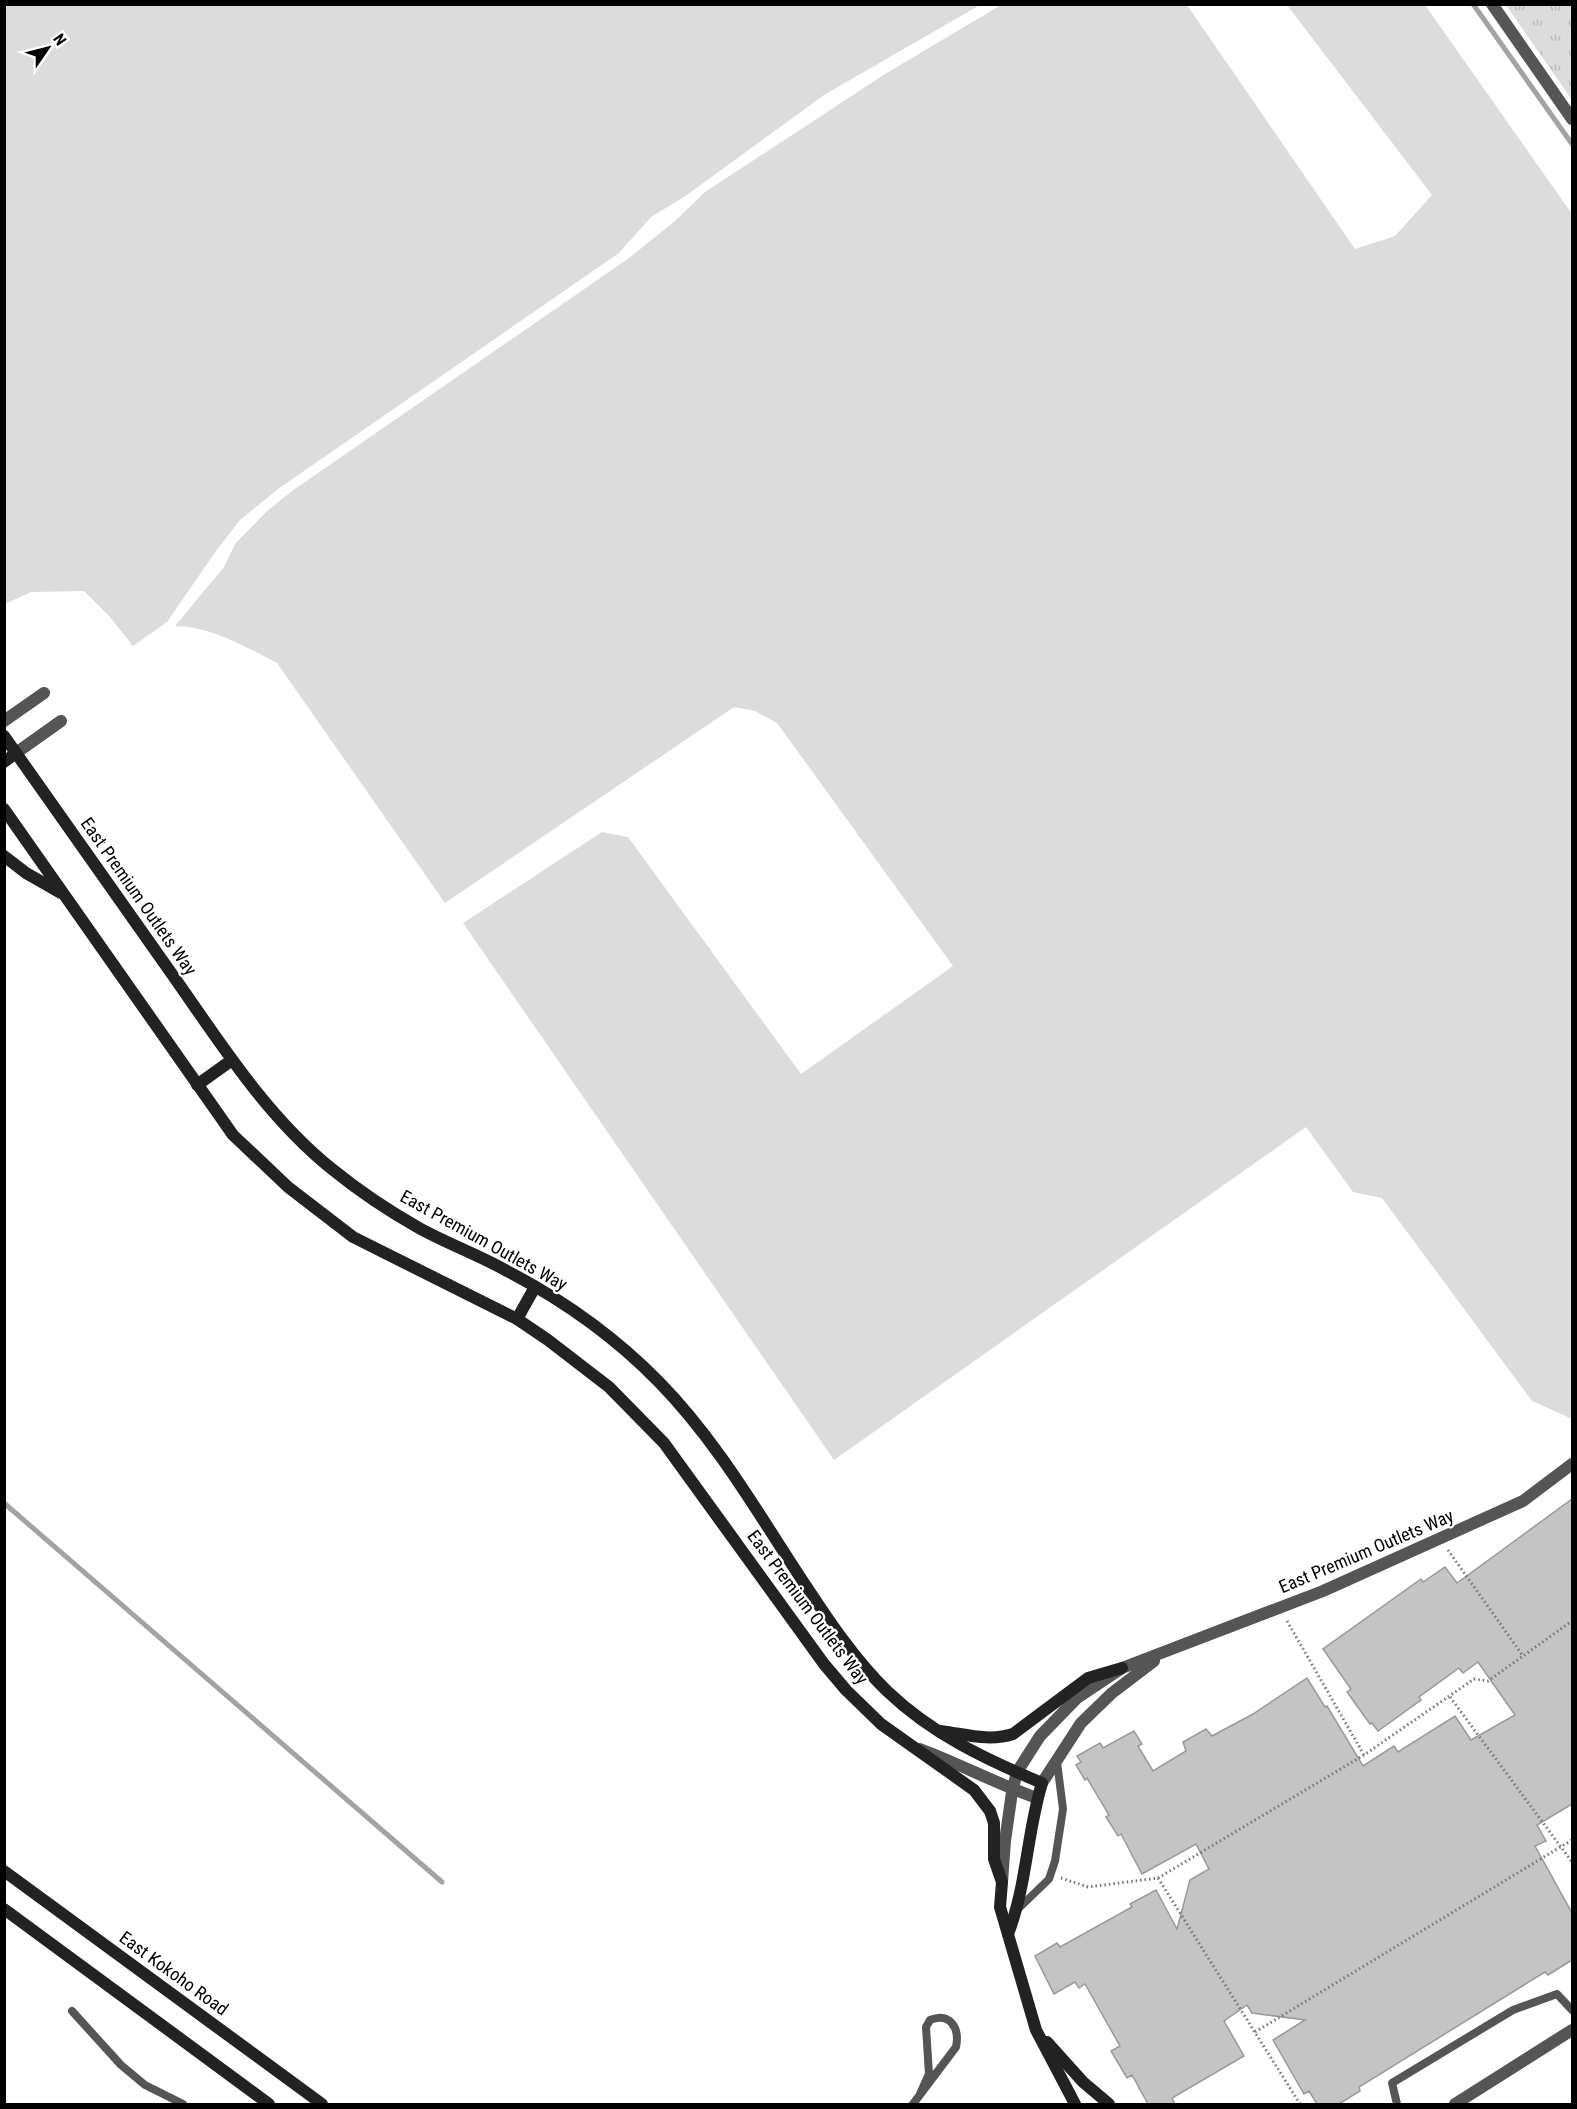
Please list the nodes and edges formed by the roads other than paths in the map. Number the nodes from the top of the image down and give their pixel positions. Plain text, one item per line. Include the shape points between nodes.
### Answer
1 (1492, 4) edge
2 (1572, 119) edge
3 (44, 693) dead end
4 (4, 721) edge
5 (61, 721) dead end
6 (4, 736) edge
7 (16, 753) junction
8 (4, 762) edge
9 (4, 809) edge
10 (4, 856) edge
11 (64, 895) junction
12 (232, 1060) junction
13 (197, 1085) junction
14 (535, 1287) junction
15 (517, 1319) junction
16 (1572, 1464) edge
17 (1164, 1653) junction
18 (1122, 1668) junction
19 (936, 1731) junction
20 (910, 1746) junction
21 (1057, 1759) junction
22 (1017, 1772) junction
23 (1042, 1783) junction
24 (1012, 1789) junction
25 (1037, 1798) junction
26 (4, 1871) edge
27 (1002, 1882) junction
28 (4, 1909) edge
29 (1017, 1910) junction
30 (1008, 1934) junction
31 (1572, 2010) edge
32 (72, 2011) dead end
33 (1036, 2030) junction
34 (1572, 2030) edge
35 (920, 2094) junction
36 (183, 2104) edge
37 (269, 2104) edge
38 (321, 2104) edge
39 (913, 2104) edge
40 (1075, 2104) edge
41 (1109, 2104) edge
42 (1396, 2104) edge
43 (1455, 2104) edge

1 - 2 street
3 - 4 street
5 - 7 street
6 - 7 street, East Premium Outlets Way
7 - 8 street
7 - 12 street, East Premium Outlets Way
9 - 11 street, East Premium Outlets Way
10 - 11 street
11 - 13 street, East Premium Outlets Way
12 - 13 street
12 - 14 street, East Premium Outlets Way via 297,1137 335,1172 419,1228
13 - 15 street, East Premium Outlets Way via 233,1135 288,1187 335,1224 370,1246
14 - 15 street
14 - 19 street, East Premium Outlets Way via 602,1331 673,1397 719,1455 841,1636 885,1689
15 - 20 street, East Premium Outlets Way via 609,1387 664,1443 824,1664 864,1709
16 - 17 street, East Premium Outlets Way via 1523,1501 1442,1539 1372,1571
17 - 18 street, East Premium Outlets Way
17 - 21 street, East Premium Outlets Way via 1081,1724
18 - 19 street via 1088,1677 1013,1734 984,1738
18 - 22 street, East Premium Outlets Way via 1077,1698 1040,1736
19 - 22 street, East Premium Outlets Way
20 - 24 street, East Premium Outlets Way
20 - 27 street via 955,1775 984,1800 994,1823 994,1859
21 - 23 street, East Premium Outlets Way
21 - 29 lane via 1062,1809 1055,1861 1049,1879
22 - 23 street, East Premium Outlets Way
22 - 24 street, East Premium Outlets Way
23 - 25 street, East Premium Outlets Way
24 - 25 street, East Premium Outlets Way
24 - 27 street, East Premium Outlets Way
25 - 29 street, East Premium Outlets Way
26 - 38 street, East Kokoho Road
27 - 30 street, East Premium Outlets Way via 1000,1907
28 - 37 street
29 - 30 street, East Premium Outlets Way
30 - 33 street, East Premium Outlets Way
31 - 42 lane via 1557,1994 1514,2010 1392,2084
32 - 36 lane via 121,2065 145,2085
33 - 40 street, East Premium Outlets Way
33 - 41 street, East Premium Outlets Way via 1083,2082
34 - 43 street
35 - 35 lane via 956,2047 958,2039 948,2019 938,2017 926,2027 929,2074
35 - 39 lane

